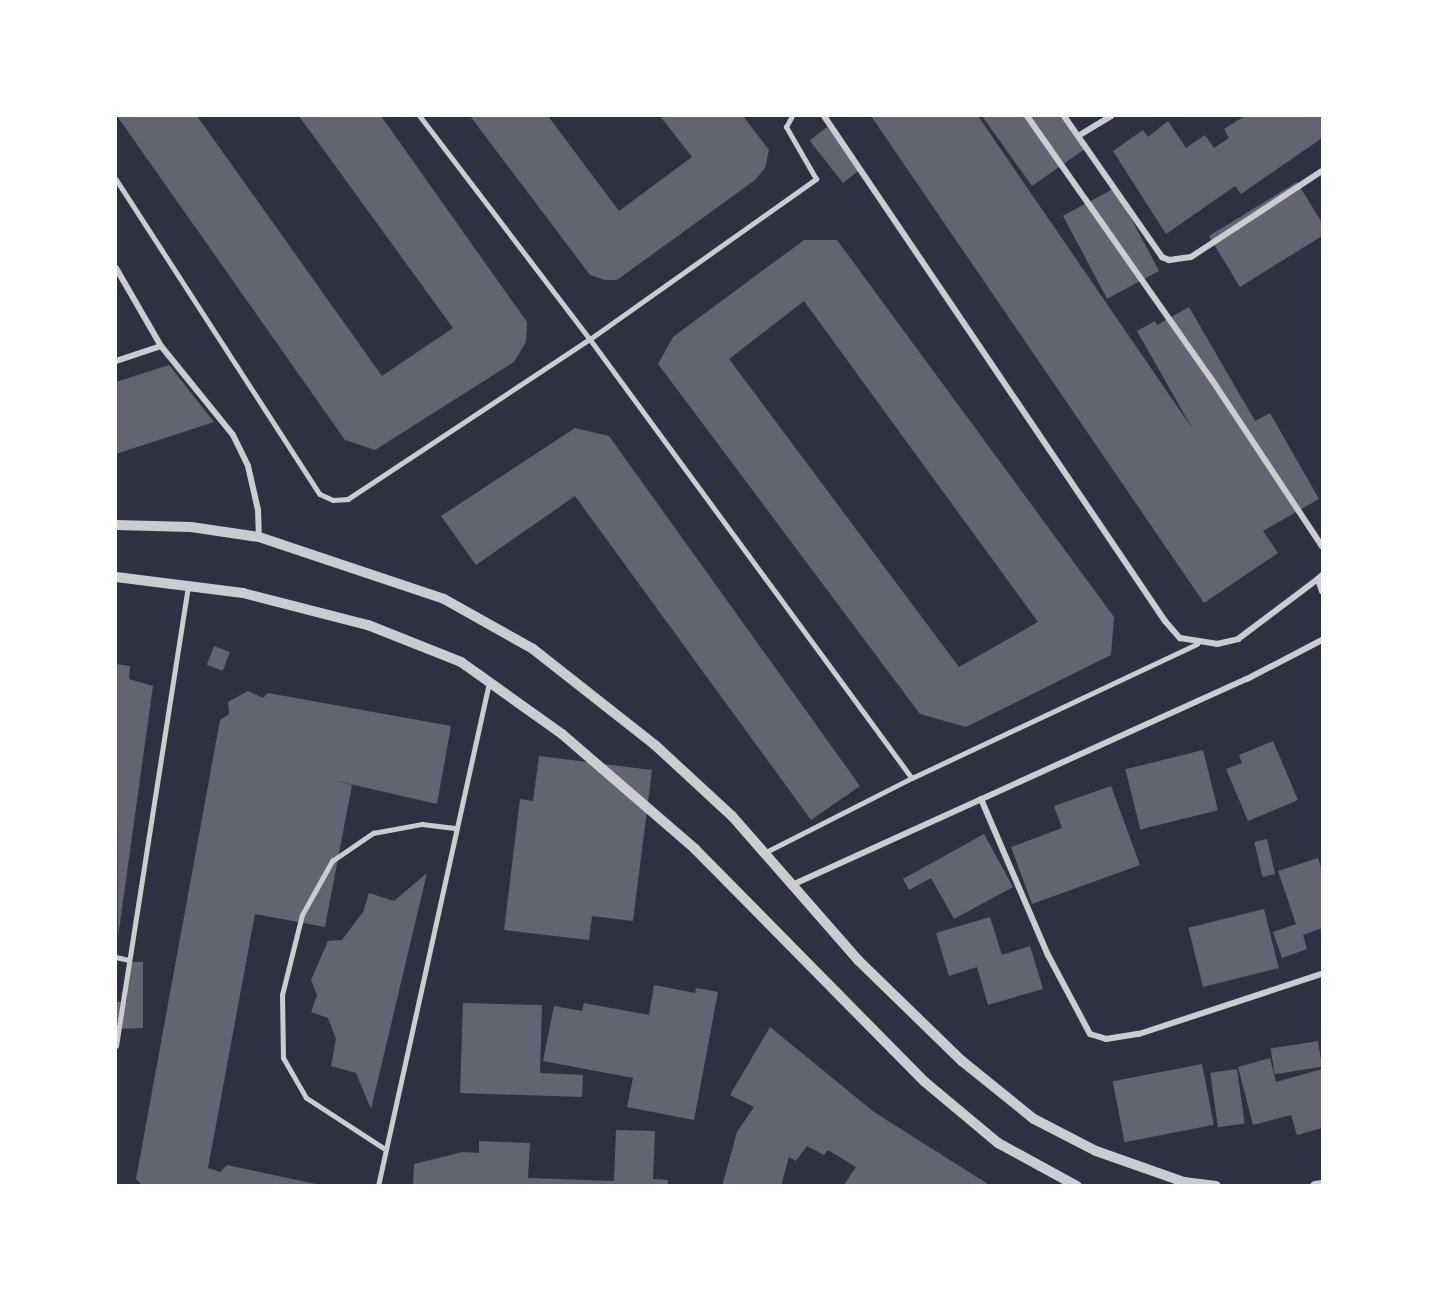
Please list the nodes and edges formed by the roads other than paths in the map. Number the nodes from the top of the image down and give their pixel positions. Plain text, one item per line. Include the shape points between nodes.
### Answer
1 (420, 116) edge
2 (792, 116) edge
3 (824, 116) edge
4 (1027, 116) edge
5 (1064, 116) edge
6 (1111, 116) edge
7 (1078, 136) junction
8 (1323, 171) edge
9 (116, 179) edge
10 (116, 268) edge
11 (590, 339) junction
12 (162, 346) junction
13 (116, 361) edge
14 (116, 525) edge
15 (259, 537) junction
16 (1323, 546) edge
17 (116, 577) edge
18 (1320, 577) edge
19 (188, 586) junction
20 (1323, 591) edge
21 (1323, 640) edge
22 (1197, 644) junction
23 (489, 683) junction
24 (912, 778) junction
25 (981, 799) junction
26 (457, 828) junction
27 (764, 853) junction
28 (792, 885) junction
29 (116, 957) edge
30 (129, 960) junction
31 (1323, 974) edge
32 (116, 1046) edge
33 (386, 1150) junction
34 (378, 1185) edge
35 (1077, 1185) edge
36 (1216, 1185) edge
37 (1315, 1185) edge
38 (1323, 1185) edge

1 - 11 lane
2 - 11 lane via 786,127 816,179
3 - 22 street via 1164,621 1180,638
4 - 16 street
5 - 7 street
6 - 7 street
7 - 8 street via 1162,257 1169,260 1191,256
9 - 11 lane via 320,494 333,500 361,493
10 - 12 street
11 - 24 lane
12 - 13 street
12 - 15 street via 232,435 248,466 258,510
14 - 15 street via 191,527
15 - 27 street via 444,599 533,649 655,745 732,816
17 - 19 street
18 - 20 street
18 - 22 street via 1238,639
19 - 23 street via 243,593 368,625 461,662
19 - 30 lane
21 - 25 street via 1247,679
22 - 24 lane
23 - 26 lane
23 - 35 street via 562,734 695,849 925,1082 998,1143
24 - 27 lane
25 - 28 street
25 - 31 street via 1052,964 1089,1034 1106,1039 1138,1034
26 - 33 lane
26 - 33 lane via 422,824 373,833 332,861 302,915 282,995 283,1058 306,1098
27 - 28 street
28 - 36 street via 859,961 962,1061 1034,1119 1096,1151 1184,1182
29 - 30 lane
30 - 32 lane
33 - 34 lane
37 - 38 street

